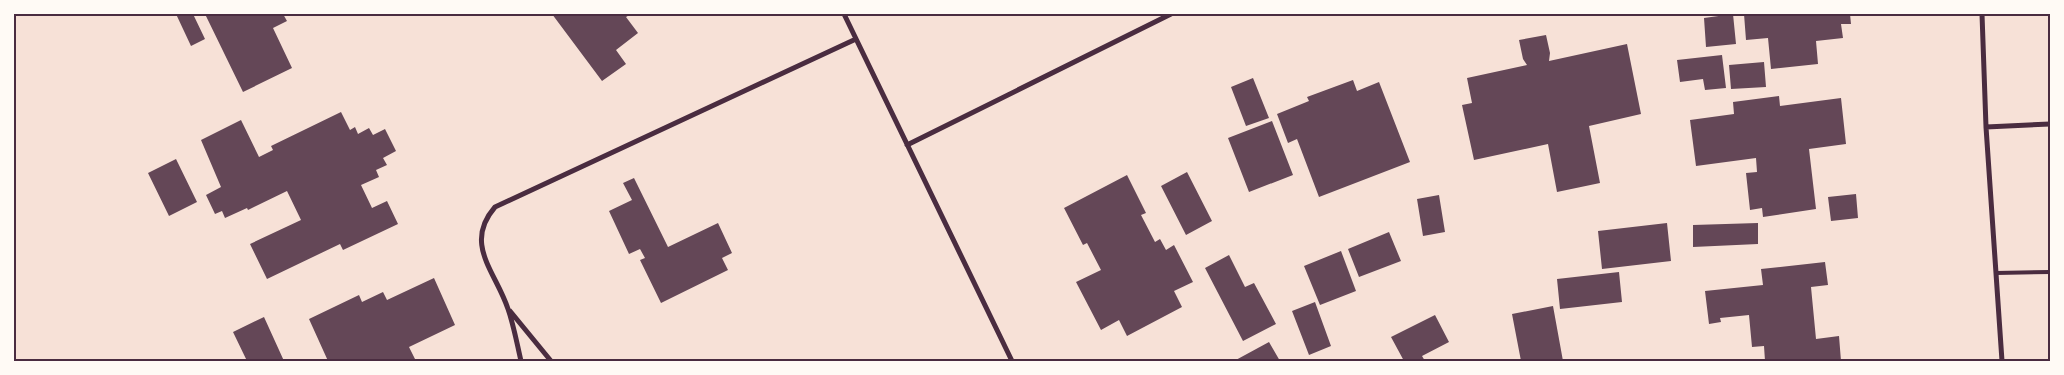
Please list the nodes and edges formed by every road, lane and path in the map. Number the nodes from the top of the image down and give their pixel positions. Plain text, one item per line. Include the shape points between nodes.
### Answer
1 (844, 14) edge
2 (1171, 14) edge
3 (1982, 14) edge
4 (856, 39) junction
5 (2050, 124) edge
6 (1986, 127) junction
7 (907, 145) junction
8 (2050, 272) edge
9 (1996, 273) junction
10 (508, 308) junction
11 (521, 361) edge
12 (550, 361) edge
13 (1012, 361) edge
14 (2002, 361) edge

1 - 4 street
2 - 7 street
3 - 6 street
4 - 7 street
4 - 10 street via 495,207 485,219 480,236 484,255
5 - 6 street
6 - 9 street
7 - 13 street
8 - 9 lane
9 - 14 street
10 - 11 street
10 - 12 street

